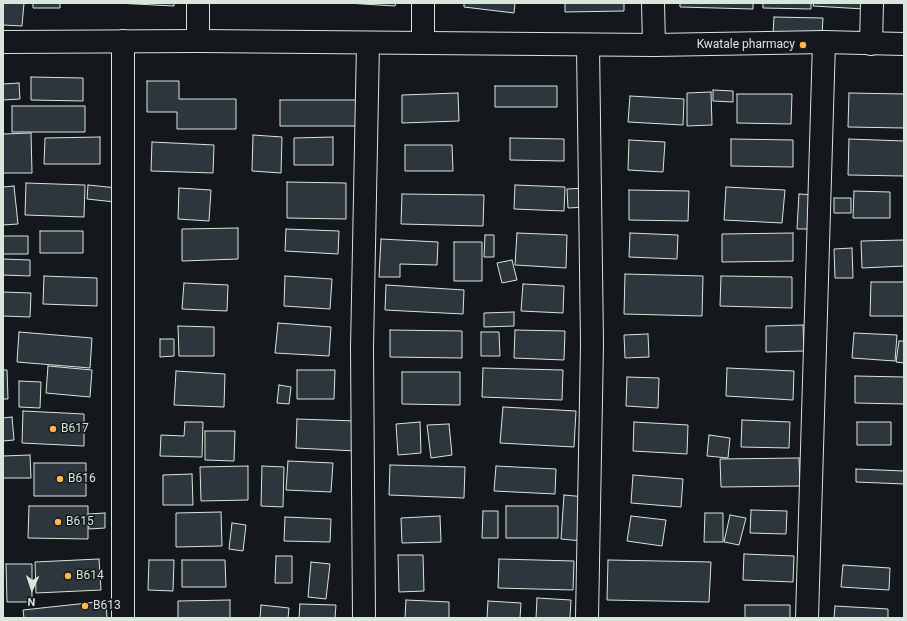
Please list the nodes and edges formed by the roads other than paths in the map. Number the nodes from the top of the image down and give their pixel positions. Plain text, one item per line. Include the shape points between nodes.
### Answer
1 (198, 3) edge
2 (423, 3) edge
3 (653, 3) edge
4 (872, 3) edge
5 (123, 41) junction
6 (198, 41) junction
7 (3, 42) edge
8 (824, 42) junction
9 (368, 43) junction
10 (423, 43) junction
11 (871, 44) junction
12 (904, 44) edge
13 (588, 45) junction
14 (654, 45) junction
15 (123, 618) edge
16 (364, 618) edge
17 (587, 618) edge
18 (807, 618) edge

1 - 6 street
2 - 10 street
3 - 14 street
4 - 11 street
5 - 6 street
5 - 7 street
5 - 15 street
6 - 9 street
8 - 11 street
8 - 14 street
8 - 18 street
9 - 10 street
9 - 16 street via 362,348
10 - 13 street
11 - 12 street
13 - 14 street
13 - 17 street via 592,344

